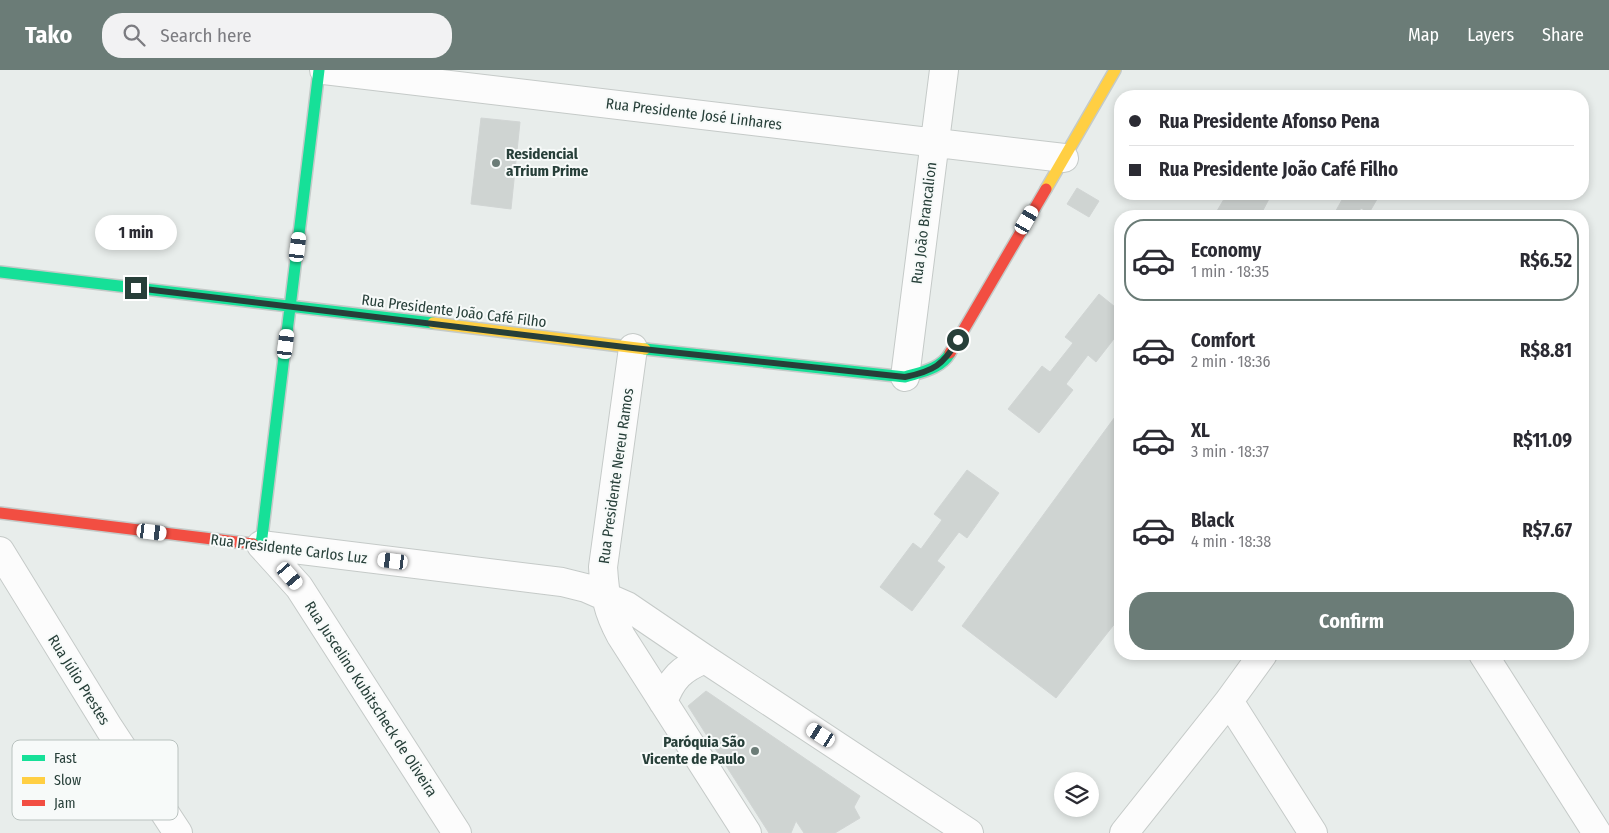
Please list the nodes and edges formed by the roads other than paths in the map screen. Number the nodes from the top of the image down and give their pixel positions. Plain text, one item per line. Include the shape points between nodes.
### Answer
1 (319, 70) edge
2 (324, 70) edge
3 (944, 70) edge
4 (1115, 70) edge
5 (934, 143) junction
6 (1064, 158) junction
7 (0, 272) edge
8 (290, 306) junction
9 (633, 348) junction
10 (905, 377) junction
11 (0, 513) edge
12 (261, 545) junction
13 (0, 551) edge
14 (606, 597) junction
15 (705, 659) junction
16 (1259, 660) edge
17 (1487, 660) edge
18 (1229, 701) junction
19 (663, 702) junction
20 (116, 740) edge
21 (169, 820) edge
22 (178, 833) edge
23 (457, 833) edge
24 (747, 833) edge
25 (969, 833) edge
26 (1124, 833) edge
27 (1312, 833) edge
28 (1596, 833) edge

1 - 8 street
2 - 5 street, Rua Presidente José Linhares
3 - 5 street, Rua João Brancalion
4 - 6 street
5 - 6 street, Rua Presidente José Linhares
5 - 10 street, Rua João Brancalion
6 - 10 street via 948,357 932,369
7 - 8 street, Rua Presidente João Café Filho
8 - 9 street, Rua Presidente João Café Filho
8 - 12 street
9 - 10 street, Rua Presidente João Café Filho
9 - 14 street, Rua Presidente Nereu Ramos via 603,567
11 - 12 street, Rua Presidente Carlos Luz
12 - 14 street, Rua Presidente Carlos Luz via 562,582
12 - 23 street, Rua Juscelino Kubitscheck de Oliveira via 299,587
13 - 20 street, Rua Júlio Prestes
14 - 15 street, Rua Presidente Carlos Luz via 627,606
14 - 19 street, Rua Presidente Nereu Ramos via 610,617
15 - 19 street via 678,675
15 - 25 street, Rua Presidente Carlos Luz
16 - 18 street
17 - 28 street
18 - 26 street
18 - 27 street
19 - 24 street, Rua Presidente Nereu Ramos
21 - 22 street, Rua Júlio Prestes

